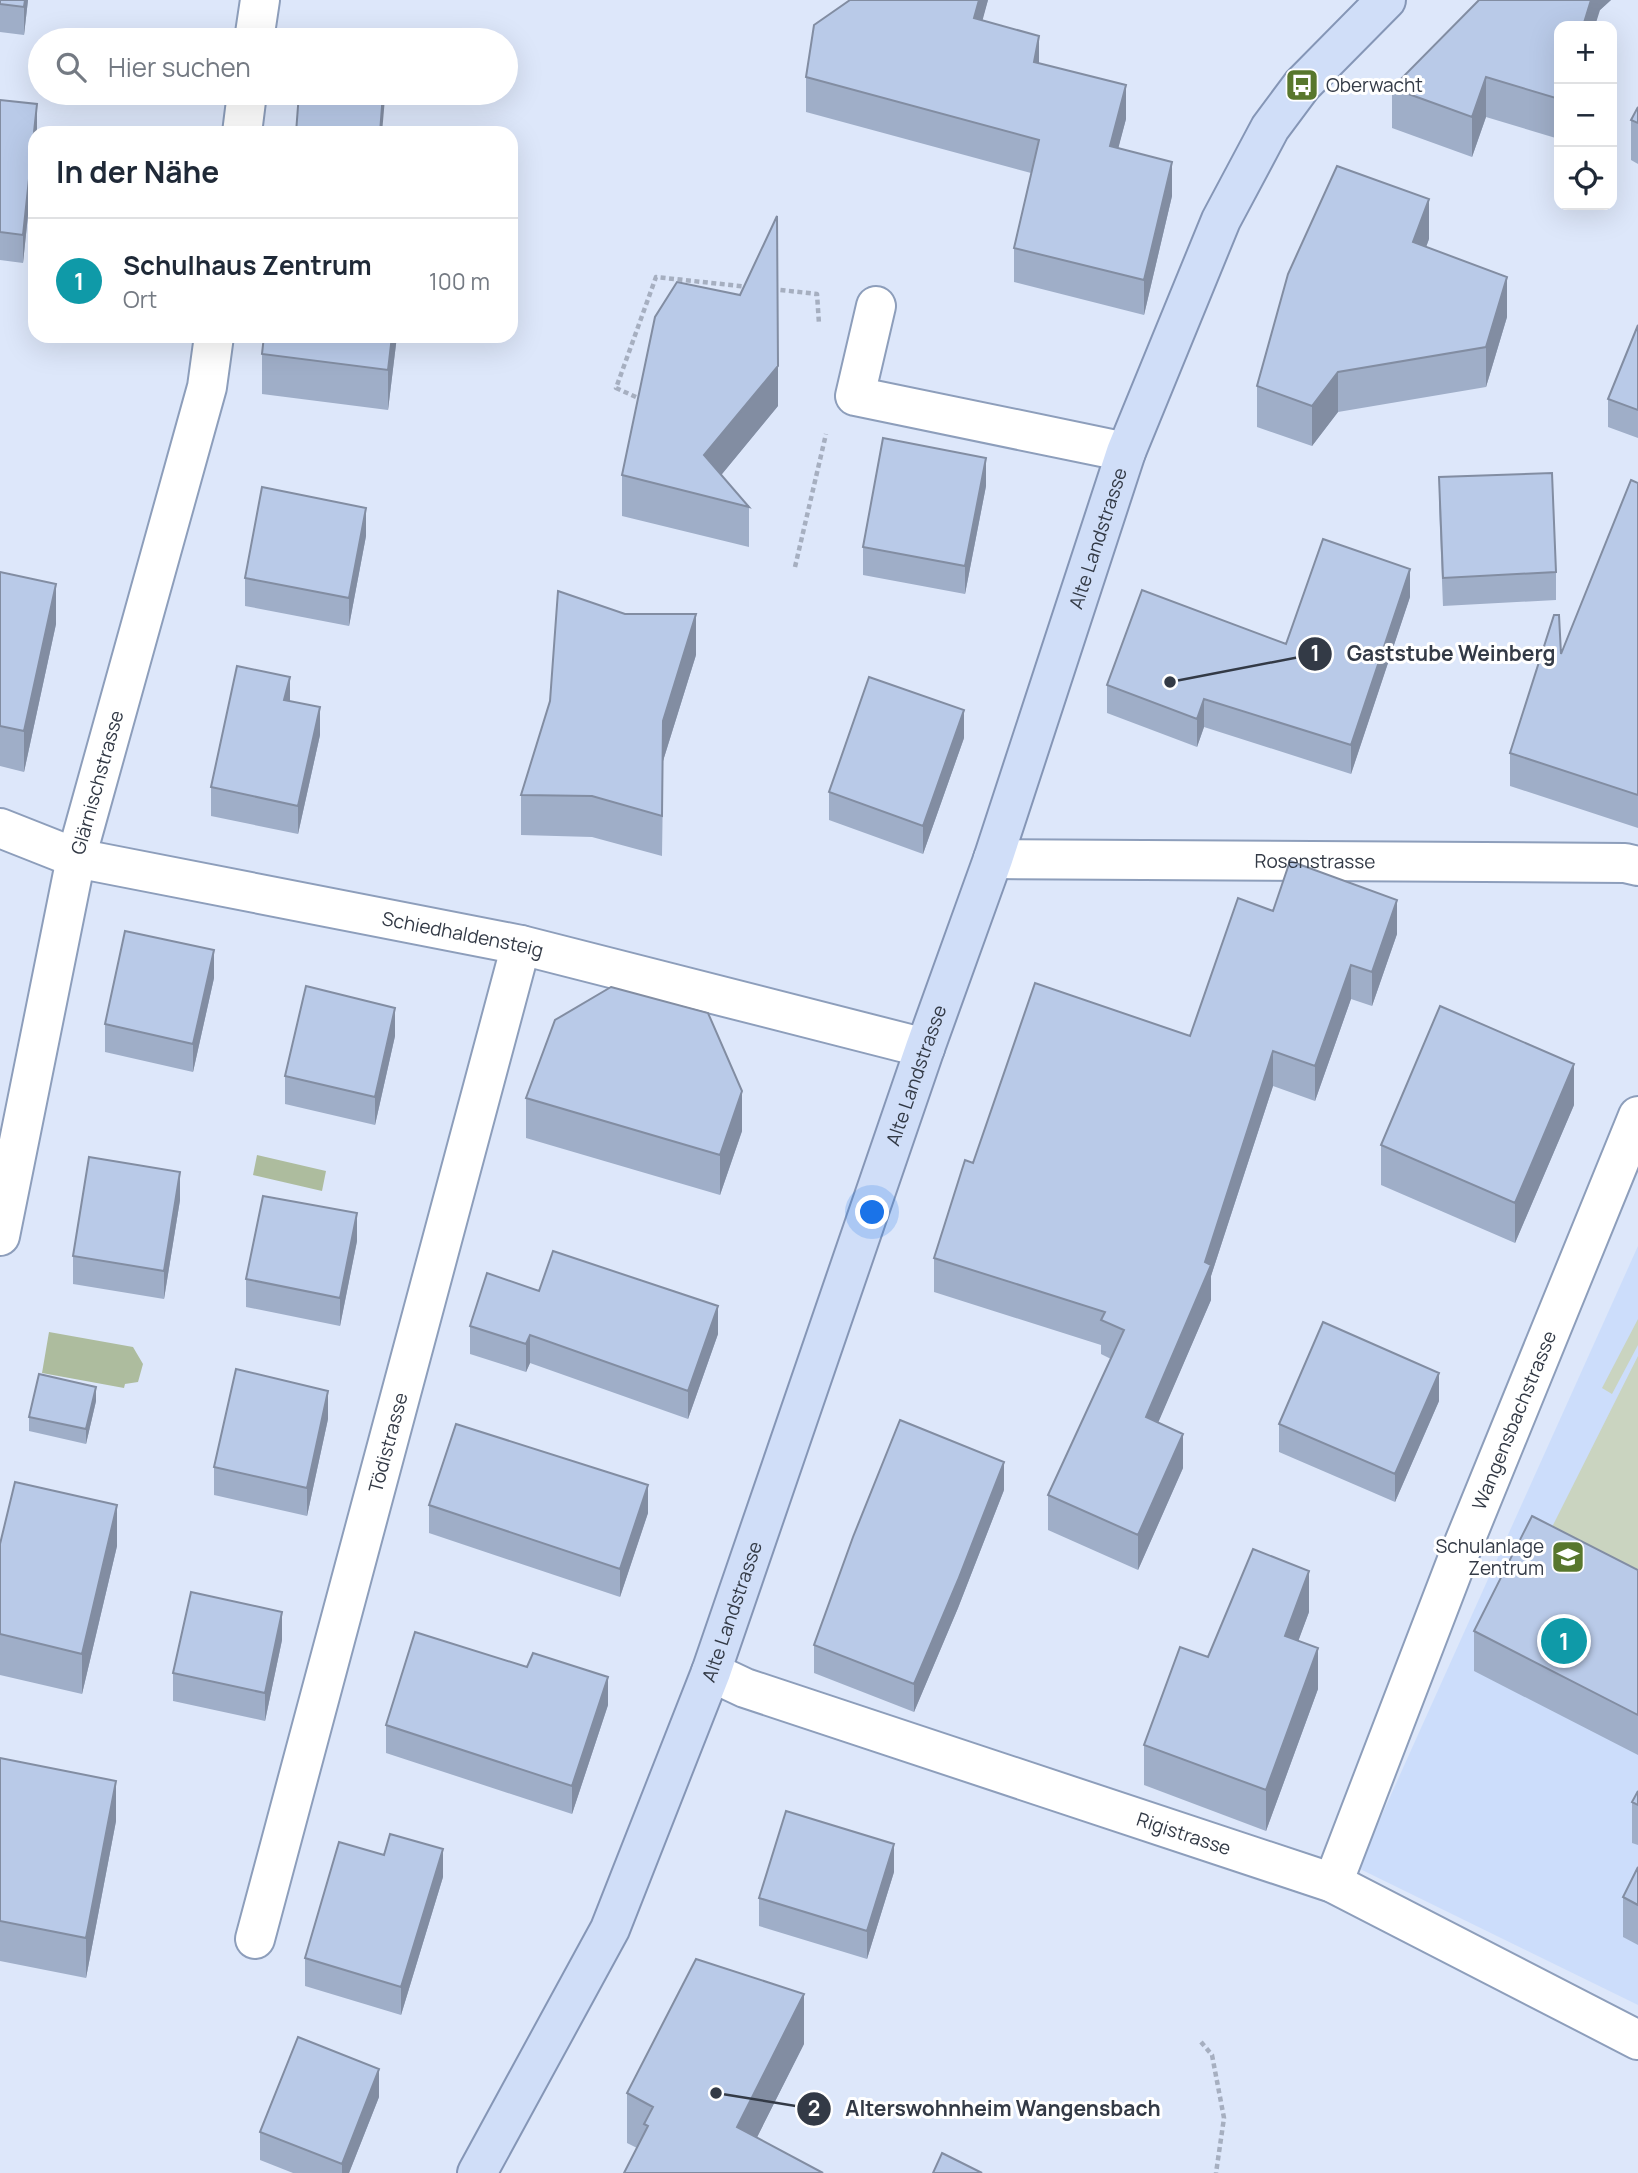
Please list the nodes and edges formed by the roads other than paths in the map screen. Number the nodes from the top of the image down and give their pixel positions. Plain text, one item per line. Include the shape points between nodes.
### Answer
1 (260, 0) edge
2 (1386, 0) edge
3 (256, 28) edge
4 (246, 105) edge
5 (243, 126) edge
6 (876, 306) dead end
7 (213, 343) edge
8 (1126, 452) junction
9 (0, 828) edge
10 (76, 858) junction
11 (993, 859) junction
12 (1638, 866) edge
13 (521, 945) junction
14 (925, 1048) junction
15 (1638, 1116) edge
16 (0, 1236) edge
17 (712, 1672) junction
18 (1333, 1883) junction
19 (255, 1940) dead end
20 (1638, 2040) edge
21 (477, 2173) edge

1 - 3 street
2 - 8 main road, Alte Landstrasse via 1302,85 1258,146 1221,220
4 - 5 street
6 - 8 street via 858,380
7 - 10 street, Glärnischstrasse via 208,387
8 - 11 main road, Alte Landstrasse
9 - 10 street, Schiedhaldensteig
10 - 13 street, Schiedhaldensteig
10 - 16 street, Glärnischstrasse
11 - 12 street, Rosenstrasse via 1611,862
11 - 14 main road, Alte Landstrasse
13 - 14 street, Schiedhaldensteig
13 - 19 street, Tödistrasse
14 - 17 main road, Alte Landstrasse
15 - 18 street, Wangensbachstrasse via 1457,1560
17 - 18 street, Rigistrasse via 745,1688
17 - 21 main road, Alte Landstrasse via 610,1929
18 - 20 street, Rigistrasse

